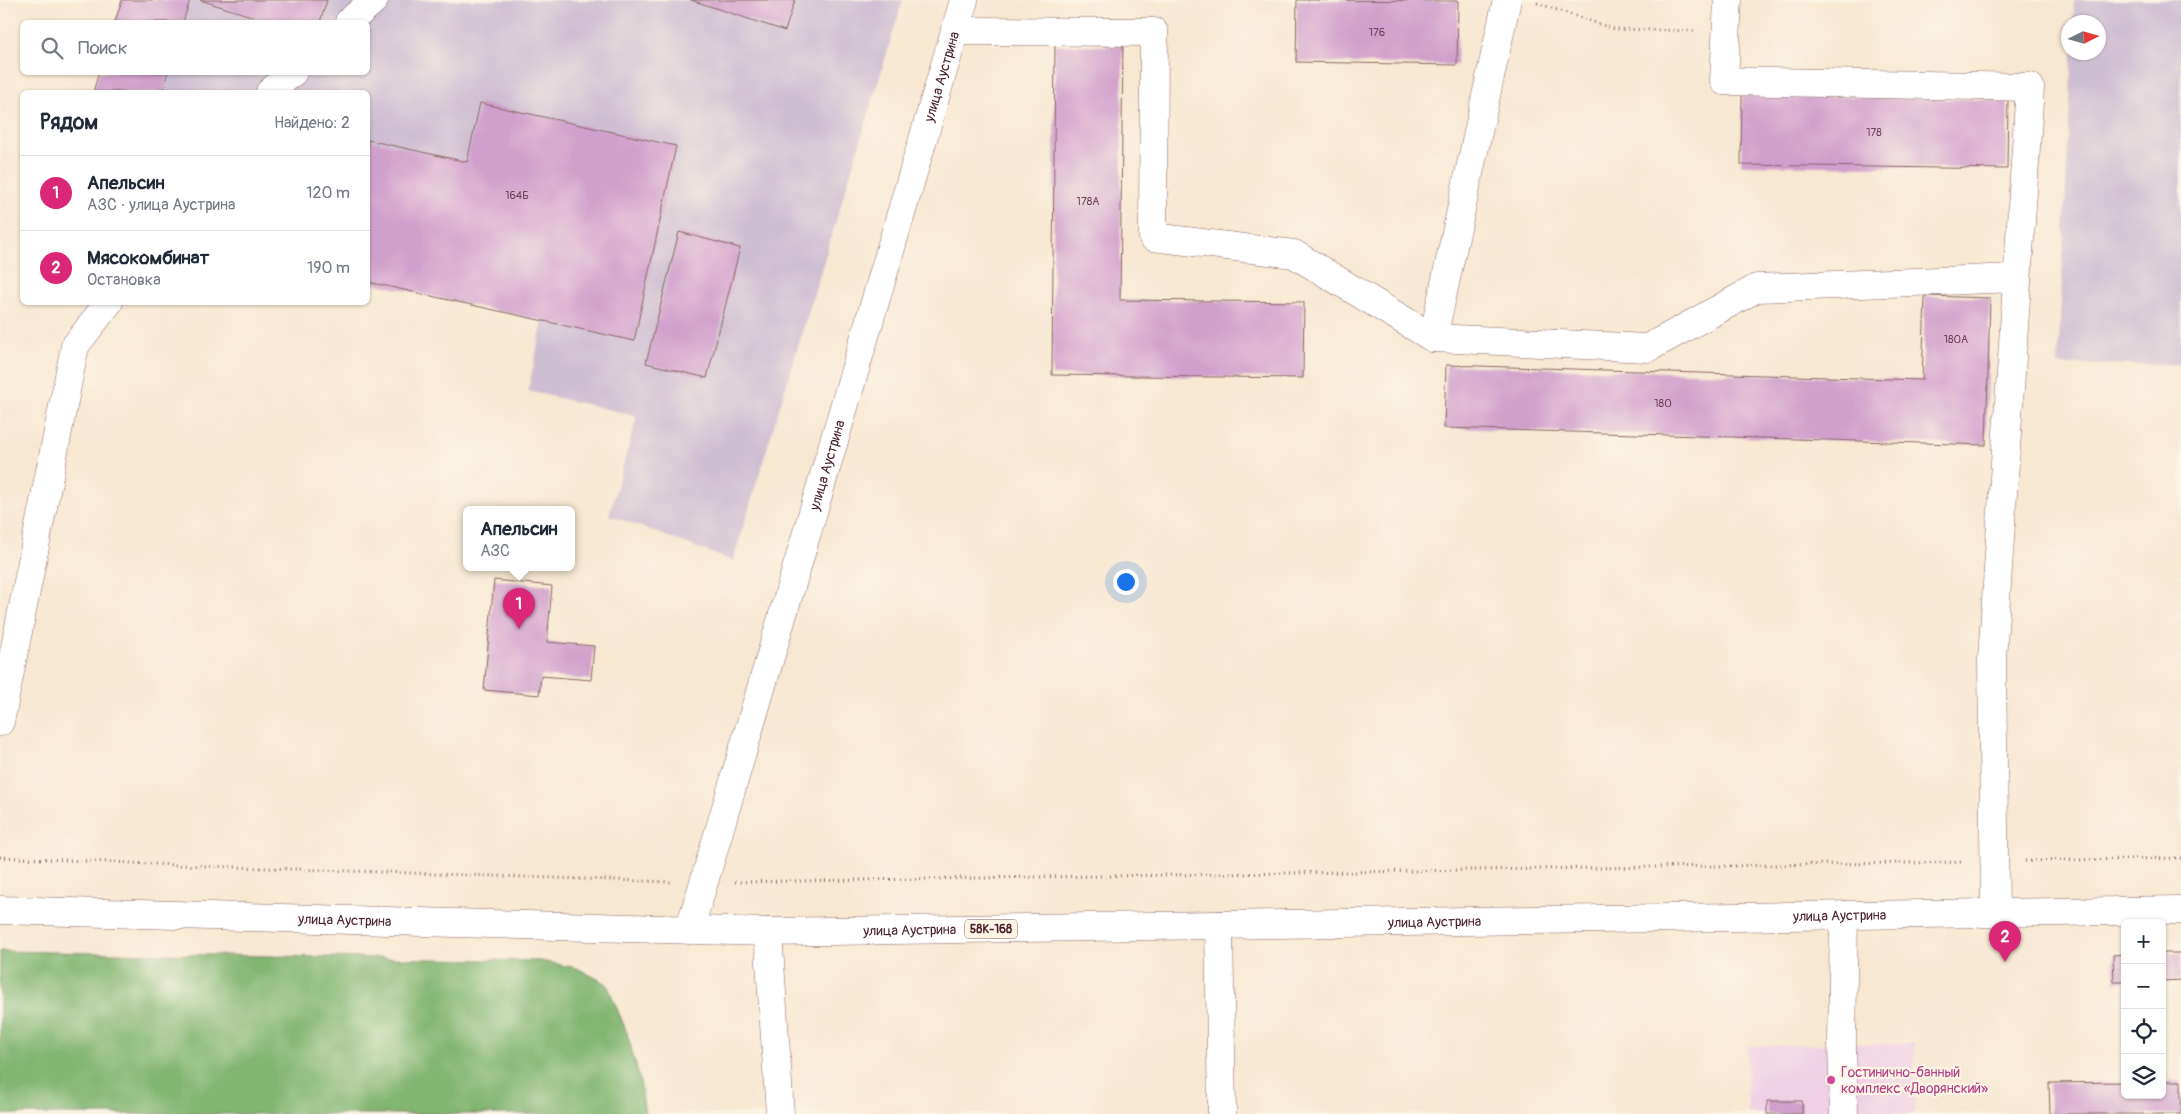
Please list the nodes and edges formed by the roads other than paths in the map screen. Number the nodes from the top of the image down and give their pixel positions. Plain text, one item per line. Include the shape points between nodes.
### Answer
1 (374, 0) edge
2 (964, 0) edge
3 (1507, 0) edge
4 (1728, 0) edge
5 (351, 20) edge
6 (955, 31) junction
7 (290, 75) edge
8 (272, 90) edge
9 (2017, 278) junction
10 (107, 305) edge
11 (1434, 338) junction
12 (0, 722) edge
13 (0, 910) edge
14 (2181, 910) edge
15 (1995, 914) junction
16 (1844, 915) junction
17 (1219, 926) junction
18 (689, 930) junction
19 (768, 932) junction
20 (780, 1114) edge
21 (1222, 1114) edge
22 (1844, 1114) edge

1 - 5 main road
2 - 6 main road, улица Аустрина
3 - 11 main road
4 - 9 main road via 1724,81 2030,87
6 - 11 main road via 1154,32 1153,237 1294,254
6 - 18 main road, улица Аустрина
7 - 8 main road
9 - 11 main road via 1758,288 1648,348
9 - 15 main road via 1992,659
10 - 12 main road via 75,346
13 - 18 main road, улица Аустрина / 58К-168
14 - 15 main road, улица Аустрина / 58К-168
15 - 16 main road, улица Аустрина / 58К-168
16 - 17 main road, улица Аустрина / 58К-168
16 - 22 main road
17 - 19 main road, улица Аустрина / 58К-168
17 - 21 main road
18 - 19 main road, улица Аустрина / 58К-168
19 - 20 main road

